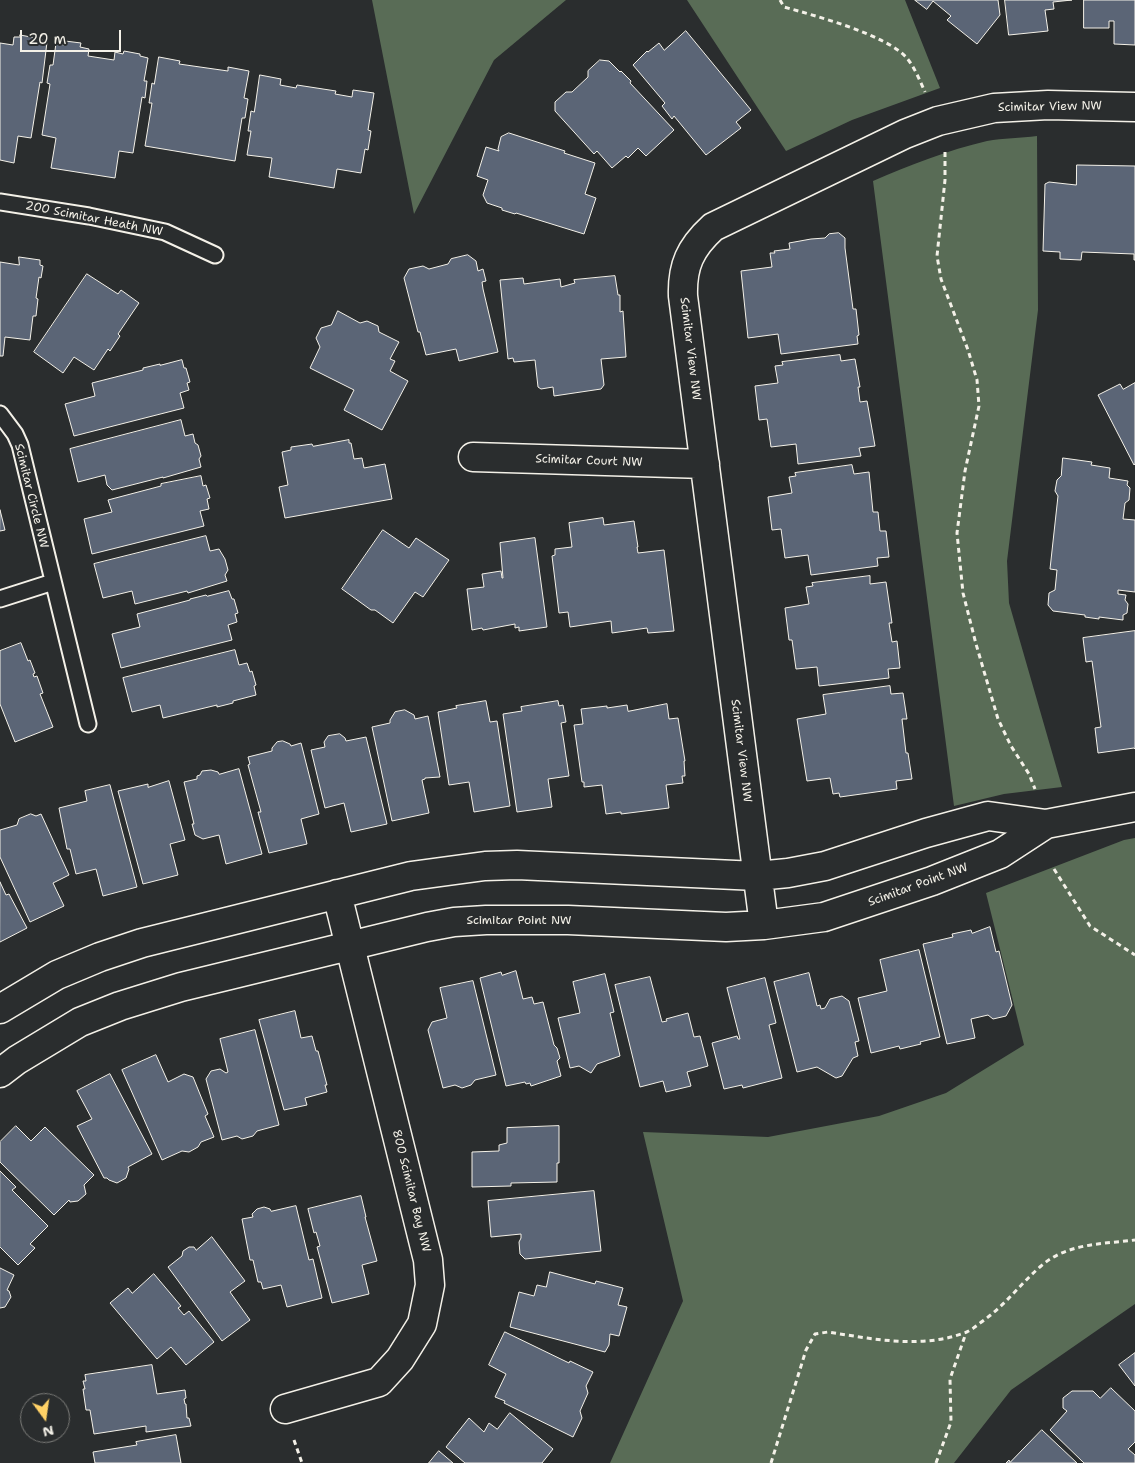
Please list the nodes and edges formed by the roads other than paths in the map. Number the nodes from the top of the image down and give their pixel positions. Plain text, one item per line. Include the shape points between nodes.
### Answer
1 (1135, 107) edge
2 (0, 202) edge
3 (215, 255) dead end
4 (0, 414) edge
5 (473, 456) dead end
6 (705, 464) junction
7 (53, 582) junction
8 (0, 600) edge
9 (88, 724) dead end
10 (1135, 807) edge
11 (1046, 824) junction
12 (757, 876) junction
13 (337, 894) junction
14 (764, 925) junction
15 (350, 946) junction
16 (0, 1009) edge
17 (0, 1073) edge
18 (285, 1409) dead end

1 - 6 street, Scimitar View NW via 1048,105 994,108 938,121 713,226 694,248 682,281
2 - 3 lane, 200 Scimitar Heath NW via 165,232
4 - 7 lane, Scimitar Circle NW via 20,445
5 - 6 street, Scimitar Court NW
6 - 12 street, Scimitar View NW
7 - 8 lane
7 - 9 lane, Scimitar Circle NW
10 - 11 street, Scimitar Point NW
11 - 12 street, Scimitar Point NW via 988,816 825,866
11 - 14 street, Scimitar Point NW via 1000,854 932,881 824,917
12 - 13 street, Scimitar Point NW via 486,866 411,876
12 - 14 street, Scimitar View NW
13 - 15 street, 800 Scimitar Bay NW
13 - 16 street, Scimitar Point NW via 142,943 100,957 57,975
14 - 15 street, Scimitar Point NW via 726,927 568,920 454,922
15 - 17 street, Scimitar Point NW via 181,987 120,1006 80,1022
15 - 18 street, 800 Scimitar Bay NW via 428,1260 430,1285 422,1324 400,1359 379,1382

